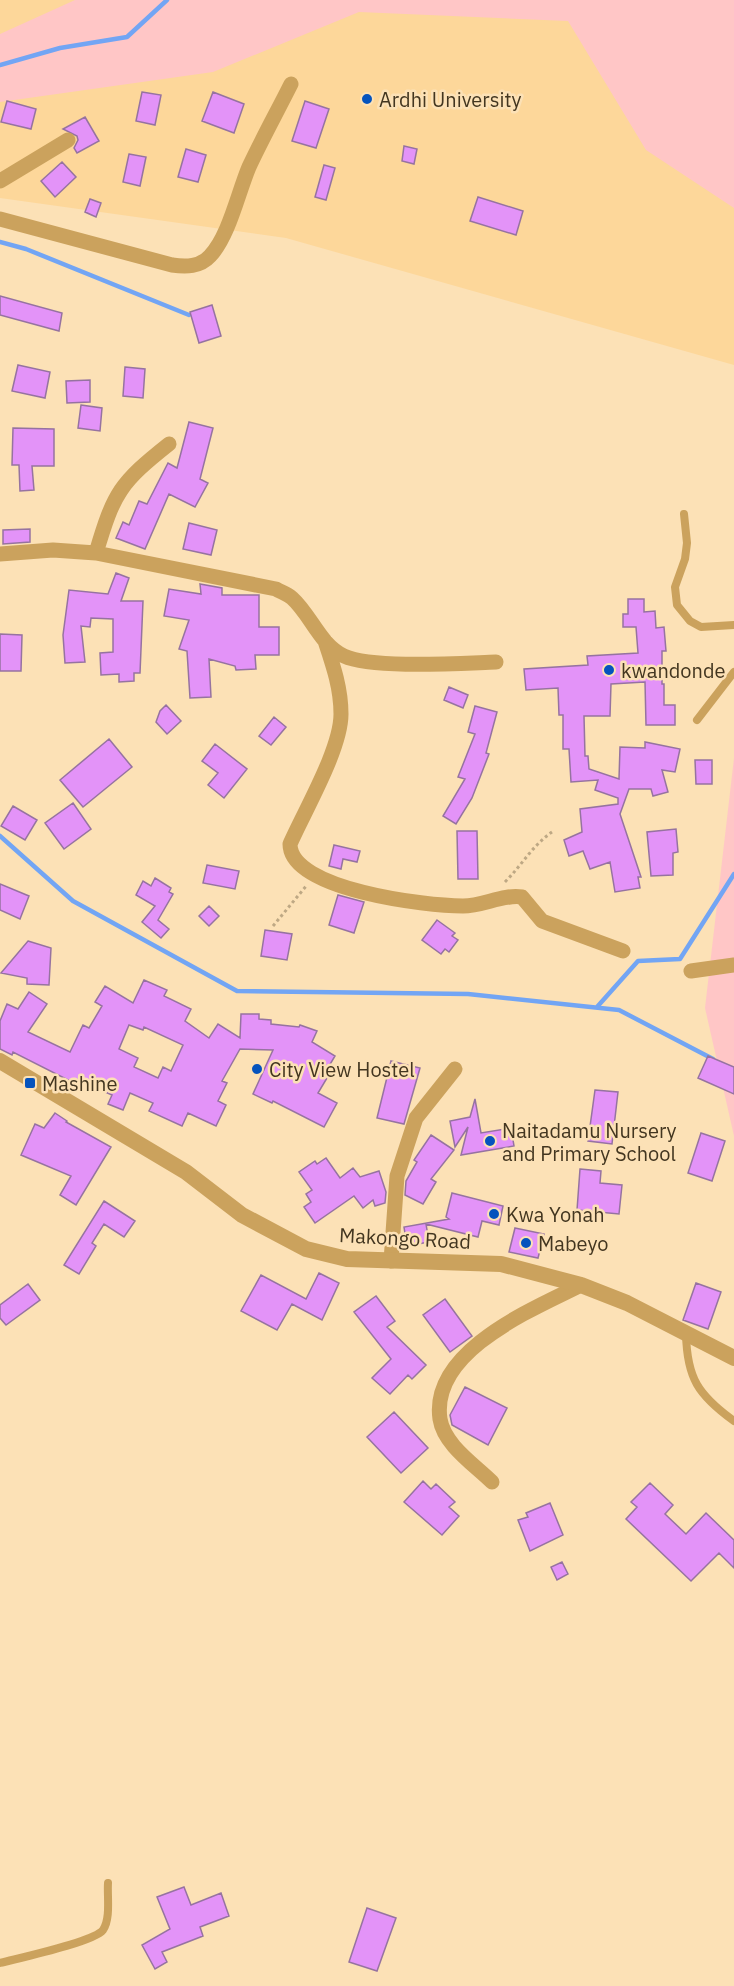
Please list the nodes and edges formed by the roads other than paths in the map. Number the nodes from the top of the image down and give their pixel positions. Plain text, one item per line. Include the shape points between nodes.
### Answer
1 (291, 84) dead end
2 (68, 140) dead end
3 (0, 182) edge
4 (0, 219) edge
5 (170, 444) dead end
6 (684, 514) dead end
7 (96, 553) junction
8 (0, 554) edge
9 (734, 625) edge
10 (325, 641) junction
11 (496, 662) dead end
12 (734, 672) edge
13 (697, 720) dead end
14 (623, 951) dead end
15 (734, 964) edge
16 (691, 971) dead end
17 (0, 1061) edge
18 (455, 1069) dead end
19 (391, 1261) junction
20 (581, 1285) junction
21 (686, 1333) junction
22 (734, 1358) edge
23 (734, 1421) edge
24 (492, 1482) dead end
25 (108, 1883) dead end
26 (0, 1963) edge

1 - 4 street via 249,167 218,247 197,264 172,265
2 - 3 street
5 - 7 street via 126,480 116,495
6 - 9 lane via 687,543 675,587 677,605 690,621 701,627
7 - 8 street via 53,550
7 - 10 street via 276,589 292,598
10 - 11 street via 344,656 367,661
10 - 14 street via 340,696 341,716 338,735 290,844 294,858 312,876 363,891 440,905 486,904 522,897 542,921
12 - 13 lane
15 - 16 street
17 - 19 street, Makongo Road via 186,1173 242,1215 306,1249 347,1259
18 - 19 street via 416,1118 397,1176
19 - 20 street, Makongo Road via 501,1264
20 - 21 street, Makongo Road
20 - 24 street via 515,1319 476,1345 461,1359 443,1391 440,1419 447,1433 457,1449
21 - 22 street, Makongo Road
21 - 23 lane via 687,1365 693,1380 705,1397
25 - 26 lane via 102,1931 84,1941

